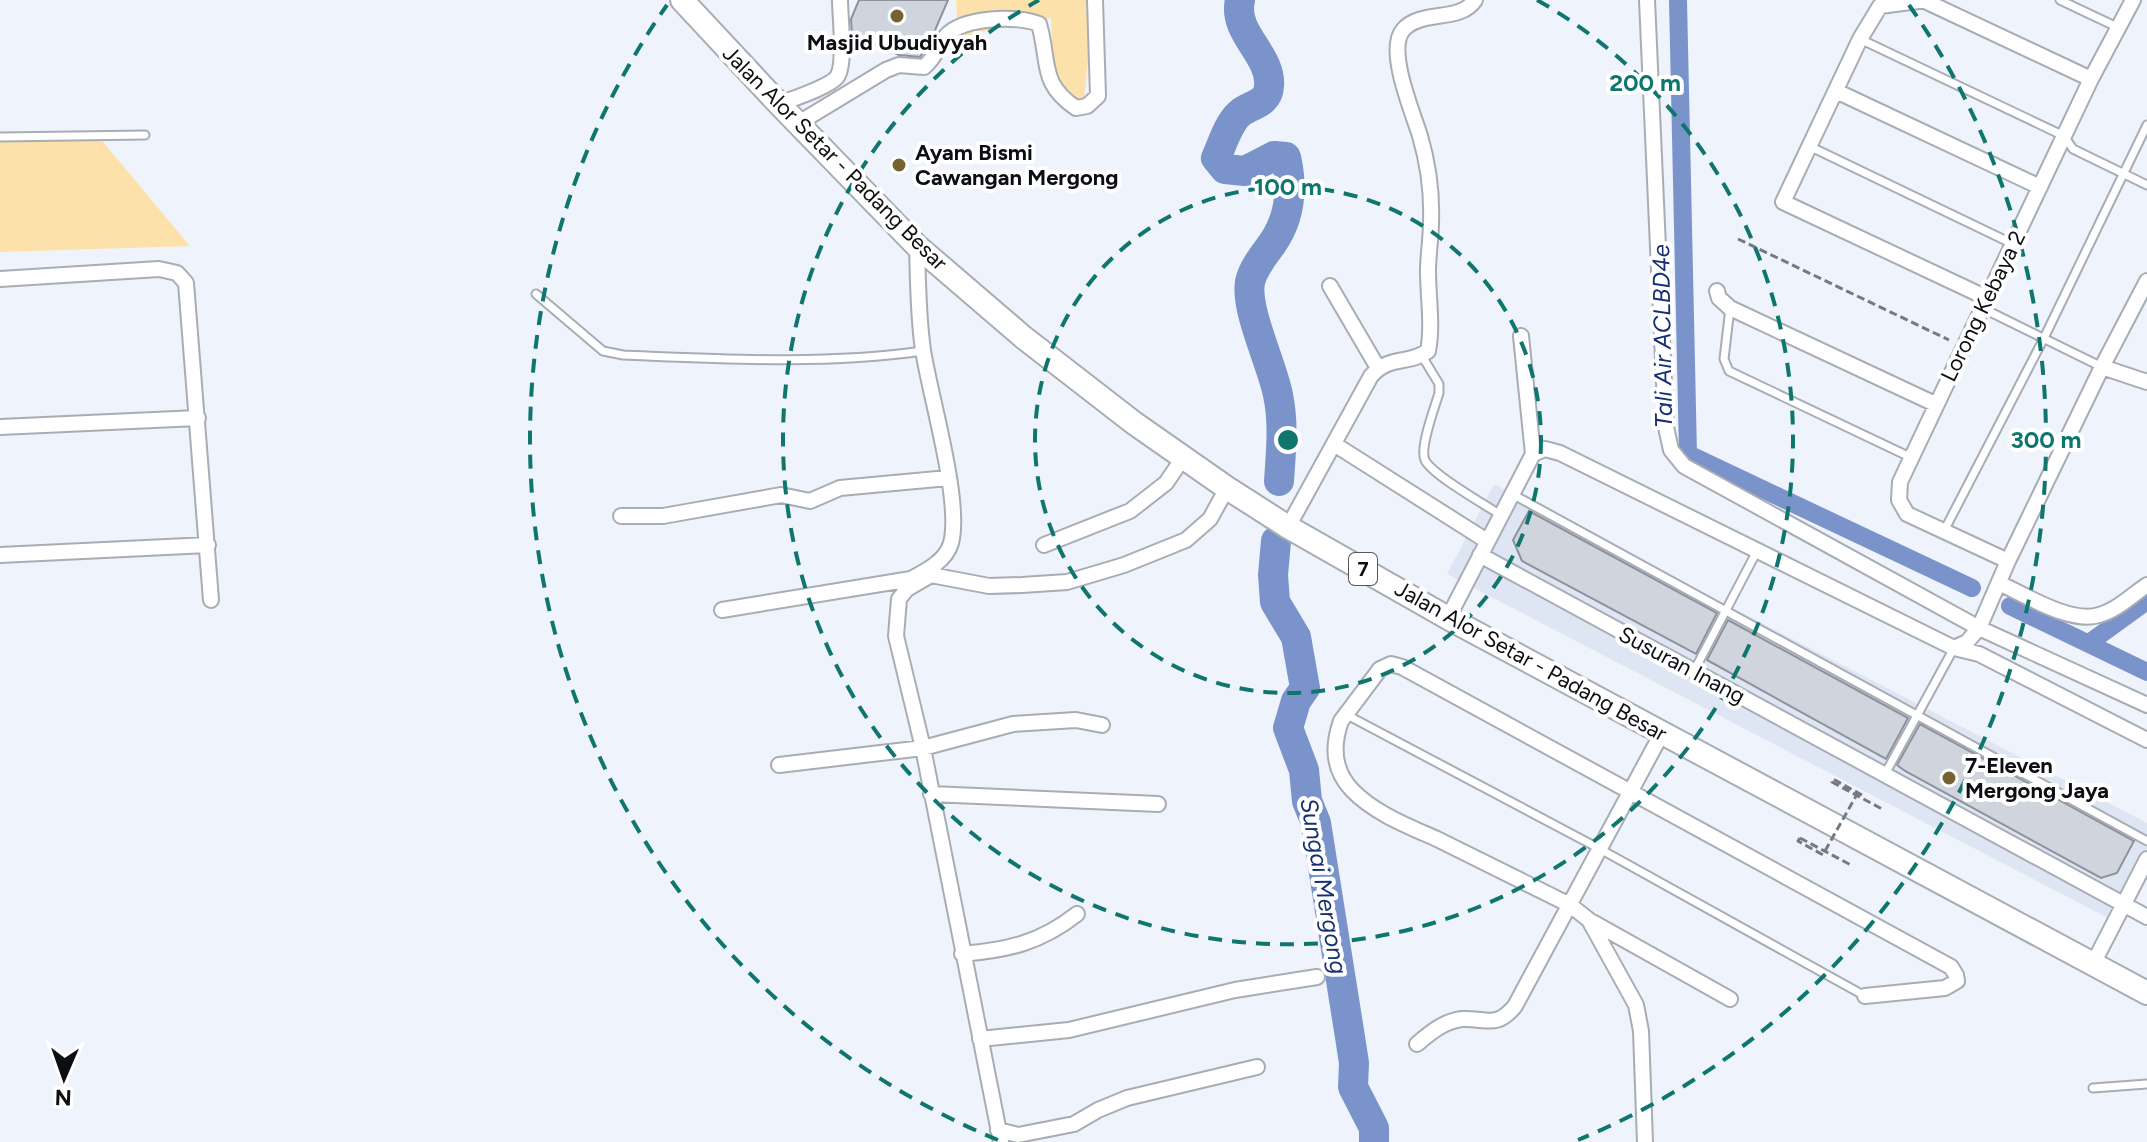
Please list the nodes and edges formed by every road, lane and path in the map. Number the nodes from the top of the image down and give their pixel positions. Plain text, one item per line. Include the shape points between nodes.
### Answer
1 (682, 0) edge
2 (840, 0) edge
3 (1095, 0) edge
4 (1475, 0) edge
5 (1647, 0) edge
6 (1925, 0) edge
7 (2060, 0) edge
8 (2133, 0) edge
9 (2119, 28) junction
10 (1860, 39) junction
11 (2091, 79) junction
12 (1836, 91) junction
13 (779, 104) junction
14 (797, 124) junction
15 (2147, 125) edge
16 (145, 135) dead end
17 (2064, 136) junction
18 (0, 137) edge
19 (1809, 146) junction
20 (2124, 174) junction
21 (2147, 185) edge
22 (2040, 187) junction
23 (1738, 239) dead end
24 (2013, 244) junction
25 (917, 246) junction
26 (0, 279) edge
27 (2147, 281) edge
28 (1330, 286) dead end
29 (1717, 291) dead end
30 (536, 294) dead end
31 (1985, 303) junction
32 (1730, 308) junction
33 (1521, 336) dead end
34 (2044, 338) junction
35 (1963, 347) junction
36 (923, 351) junction
37 (1422, 356) junction
38 (2102, 367) junction
39 (1378, 368) junction
40 (2147, 382) edge
41 (1935, 404) junction
42 (198, 418) junction
43 (0, 427) edge
44 (1334, 444) junction
45 (1533, 454) junction
46 (1910, 457) junction
47 (1183, 458) junction
48 (948, 478) junction
49 (1227, 488) junction
50 (1512, 494) junction
51 (1501, 515) junction
52 (621, 516) dead end
53 (1288, 527) junction
54 (1943, 533) junction
55 (208, 545) junction
56 (1044, 545) dead end
57 (1483, 548) junction
58 (1758, 549) junction
59 (946, 554) junction
60 (0, 555) edge
61 (2008, 561) junction
62 (931, 575) junction
63 (1999, 583) junction
64 (2147, 585) edge
65 (211, 600) dead end
66 (722, 610) dead end
67 (1726, 610) junction
68 (1448, 618) junction
69 (1979, 628) junction
70 (1954, 648) junction
71 (1694, 671) junction
72 (2147, 705) edge
73 (1917, 714) junction
74 (1347, 715) junction
75 (1102, 725) dead end
76 (1662, 733) junction
77 (2147, 740) edge
78 (923, 748) junction
79 (779, 765) dead end
80 (1885, 774) junction
81 (931, 794) junction
82 (1631, 794) junction
83 (1862, 795) dead end
84 (1856, 796) junction
85 (1158, 804) dead end
86 (1882, 809) dead end
87 (2147, 841) edge
88 (1600, 849) junction
89 (1825, 854) junction
90 (2147, 859) edge
91 (1851, 865) dead end
92 (2123, 904) junction
93 (1570, 905) junction
94 (1077, 914) dead end
95 (2147, 917) edge
96 (1589, 920) junction
97 (962, 954) junction
98 (2093, 964) junction
99 (1317, 977) dead end
100 (2147, 993) edge
101 (1865, 996) joint
102 (1730, 999) dead end
103 (980, 1039) junction
104 (1417, 1044) dead end
105 (1257, 1067) dead end
106 (2147, 1084) edge
107 (2093, 1088) dead end
108 (1000, 1136) edge
109 (1645, 1142) edge

1 - 13 main road, Jalan Alor Setar - Padang Besar / 7
2 - 13 street via 838,76
3 - 14 street via 1098,96 1087,106 1076,108 1050,85 1039,24 1027,18 1002,18 947,34 924,67 886,70
4 - 37 street via 1466,10 1416,22 1403,30 1397,46 1428,175 1431,339
5 - 69 street via 1671,450 1684,466
6 - 10 street via 1880,6
6 - 11 street
7 - 9 lane
8 - 9 street, Lorong Kebaya 2
9 - 11 street, Lorong Kebaya 2
10 - 12 street
10 - 17 lane
11 - 17 street, Lorong Kebaya 2
12 - 19 street
12 - 22 street
13 - 14 main road, Jalan Alor Setar - Padang Besar / 7
14 - 25 main road, Jalan Alor Setar - Padang Besar / 7
15 - 20 lane
16 - 18 lane
17 - 20 lane via 2073,149
17 - 22 street, Lorong Kebaya 2
19 - 24 lane
19 - 31 street via 1783,202
20 - 21 lane
20 - 34 lane
22 - 24 street, Lorong Kebaya 2
23 - 35 path
24 - 31 street, Lorong Kebaya 2
25 - 36 street
25 - 47 main road, Jalan Alor Setar - Padang Besar / 7 via 1023,337
26 - 42 street via 159,269 177,273 186,283
27 - 38 street
28 - 39 street
29 - 32 street
30 - 36 lane via 603,351 623,355 834,360
31 - 34 lane
31 - 35 street, Lorong Kebaya 2
32 - 41 street
32 - 46 lane via 1724,359 1729,371
33 - 45 street
34 - 38 lane
34 - 54 lane
35 - 41 street, Lorong Kebaya 2
36 - 48 street
37 - 39 street
37 - 51 lane via 1439,384 1425,460
38 - 40 street
38 - 61 street
39 - 44 street
41 - 46 street, Lorong Kebaya 2
42 - 43 street
42 - 55 street
44 - 53 street
44 - 57 street, Susuran Inang
45 - 50 street
45 - 58 street via 1545,449 1560,453
46 - 54 street, Lorong Kebaya 2 via 1899,500 1907,514
47 - 49 main road, Jalan Alor Setar - Padang Besar / 7
47 - 56 street via 1166,483 1130,511
48 - 52 street via 840,488 810,501 781,495 663,516
48 - 59 street via 953,513 952,543
49 - 53 main road, Jalan Alor Setar - Padang Besar / 7
49 - 62 street via 1210,519 1186,540 1067,582 989,586
50 - 51 street
50 - 67 lane
51 - 57 street
53 - 68 main road, Jalan Alor Setar - Padang Besar / 7
54 - 61 street, Lorong Kebaya 2
55 - 60 street
55 - 65 street
57 - 68 street
57 - 71 street, Susuran Inang
58 - 67 lane
58 - 70 street
59 - 62 street
59 - 66 street via 911,579
61 - 63 street
62 - 78 street via 907,589 897,612 896,636
63 - 64 street via 2087,618 2109,611
63 - 69 street
67 - 71 lane
67 - 73 lane
68 - 76 main road, Jalan Alor Setar - Padang Besar / 7
69 - 70 street
69 - 72 street
70 - 73 lane
70 - 77 street via 1979,654
71 - 80 street, Susuran Inang
73 - 80 lane
73 - 87 lane
74 - 82 street via 1380,669 1402,667
74 - 88 lane
74 - 93 street via 1333,752 1352,790 1383,813
75 - 78 street via 1076,720 1013,724
76 - 82 street
76 - 98 main road, Jalan Alor Setar - Padang Besar / 7
78 - 79 street
78 - 81 street
80 - 92 street, Susuran Inang
81 - 85 street
81 - 97 street
82 - 88 street
82 - 101 street via 1951,967 1956,975 1957,981 1945,988
83 - 84 path via 1833,779
84 - 86 path
84 - 89 path, bridge
88 - 93 street
88 - 101 lane
89 - 89 path via 1800,838 1798,841
89 - 91 path
90 - 92 street
92 - 95 street, Susuran Inang
92 - 98 street
93 - 96 street
93 - 104 street via 1507,1015 1493,1022 1446,1023
94 - 97 street via 1024,945
96 - 102 street
96 - 109 street via 1636,1005
97 - 103 street
98 - 100 main road, Jalan Alor Setar - Padang Besar / 7
99 - 103 street via 1235,990 1069,1030
103 - 108 street
105 - 108 street via 1127,1098 1074,1124
106 - 107 lane

